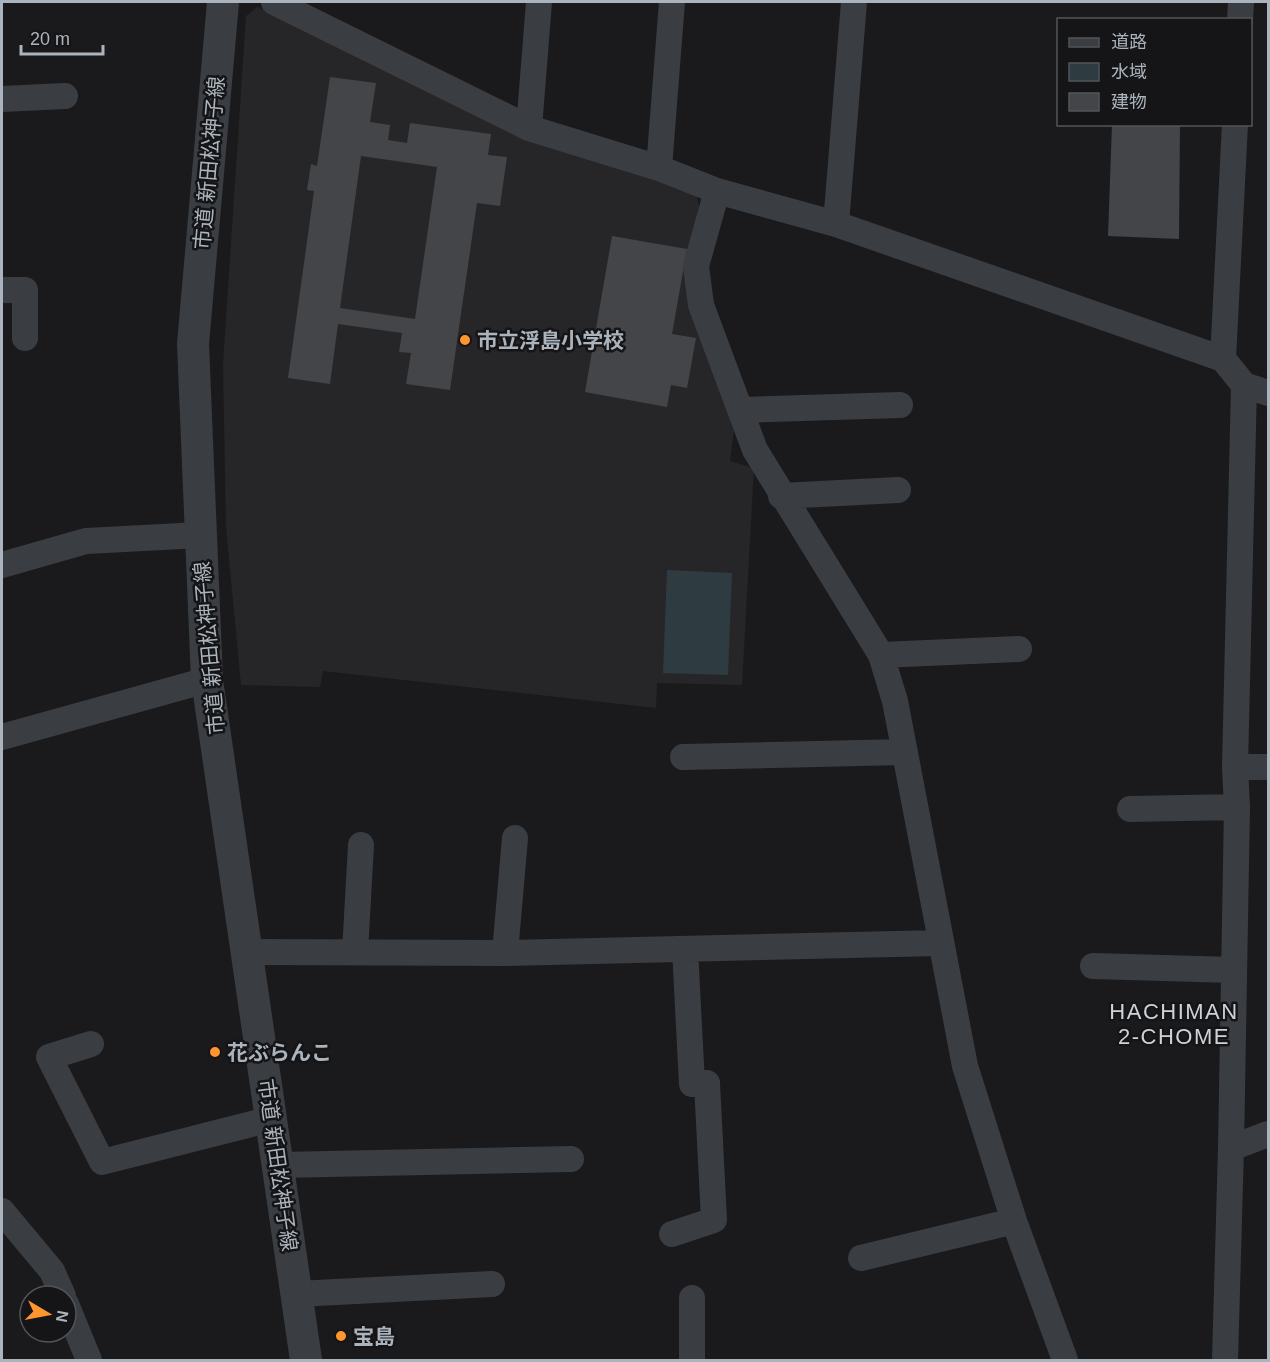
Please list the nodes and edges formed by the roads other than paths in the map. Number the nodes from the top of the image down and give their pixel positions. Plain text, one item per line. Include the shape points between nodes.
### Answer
1 (223, 2) edge
2 (274, 2) edge
3 (539, 2) edge
4 (672, 2) edge
5 (854, 2) edge
6 (1241, 2) edge
7 (1240, 18) edge
8 (65, 96) dead end
9 (2, 99) edge
10 (1235, 126) edge
11 (529, 128) junction
12 (659, 168) junction
13 (717, 191) junction
14 (836, 224) junction
15 (2, 290) edge
16 (25, 338) dead end
17 (1223, 359) junction
18 (1244, 385) junction
19 (1269, 393) edge
20 (900, 405) dead end
21 (742, 410) junction
22 (898, 490) dead end
23 (782, 496) junction
24 (200, 535) junction
25 (2, 565) edge
26 (1019, 649) dead end
27 (881, 655) junction
28 (207, 680) junction
29 (2, 737) edge
30 (904, 752) junction
31 (683, 757) dead end
32 (1235, 767) junction
33 (1269, 767) edge
34 (1237, 807) junction
35 (1130, 809) dead end
36 (515, 838) dead end
37 (362, 845) dead end
38 (940, 943) junction
39 (685, 949) junction
40 (249, 952) junction
41 (355, 952) junction
42 (505, 953) junction
43 (1093, 966) dead end
44 (1234, 970) junction
45 (92, 1044) dead end
46 (271, 1119) junction
47 (1269, 1134) edge
48 (1231, 1148) junction
49 (571, 1159) dead end
50 (279, 1165) junction
51 (2, 1211) edge
52 (1014, 1221) junction
53 (672, 1234) dead end
54 (861, 1258) dead end
55 (58, 1284) edge
56 (492, 1284) dead end
57 (297, 1294) junction
58 (692, 1298) dead end
59 (78, 1333) edge
60 (89, 1360) edge
61 (306, 1360) edge
62 (692, 1360) edge
63 (1065, 1360) edge
64 (1224, 1360) edge

1 - 24 street, 市道 新田松神子線 via 193,344
2 - 11 street
3 - 11 street
4 - 12 street
5 - 14 street
6 - 7 street
8 - 9 street
10 - 17 street
11 - 12 street
12 - 13 street
13 - 14 street
13 - 21 street via 696,266 702,305
14 - 17 street
15 - 16 street via 26,290
17 - 18 street
18 - 19 street
18 - 32 street
20 - 21 street
21 - 23 street via 755,450
22 - 23 street
23 - 27 street
24 - 25 street via 86,542
24 - 28 street, 市道 新田松神子線
26 - 27 street
27 - 30 street via 895,701
28 - 29 street
28 - 40 street, 市道 新田松神子線
30 - 31 street
30 - 38 street
32 - 33 street
32 - 34 street
34 - 35 street
34 - 44 street
36 - 42 street
37 - 41 street
38 - 39 street
38 - 52 street via 965,1066
39 - 42 street
39 - 53 street via 692,1084 708,1083 714,1220
40 - 41 street
40 - 46 street, 市道 新田松神子線
41 - 42 street
43 - 44 street
44 - 48 street
45 - 46 street via 49,1057 102,1162
46 - 50 street, 市道 新田松神子線
47 - 48 street
48 - 64 street
49 - 50 street
50 - 57 street, 市道 新田松神子線
51 - 55 street via 52,1271
52 - 54 street
52 - 63 street
56 - 57 street
57 - 61 street, 市道 新田松神子線
58 - 62 street
59 - 60 street

